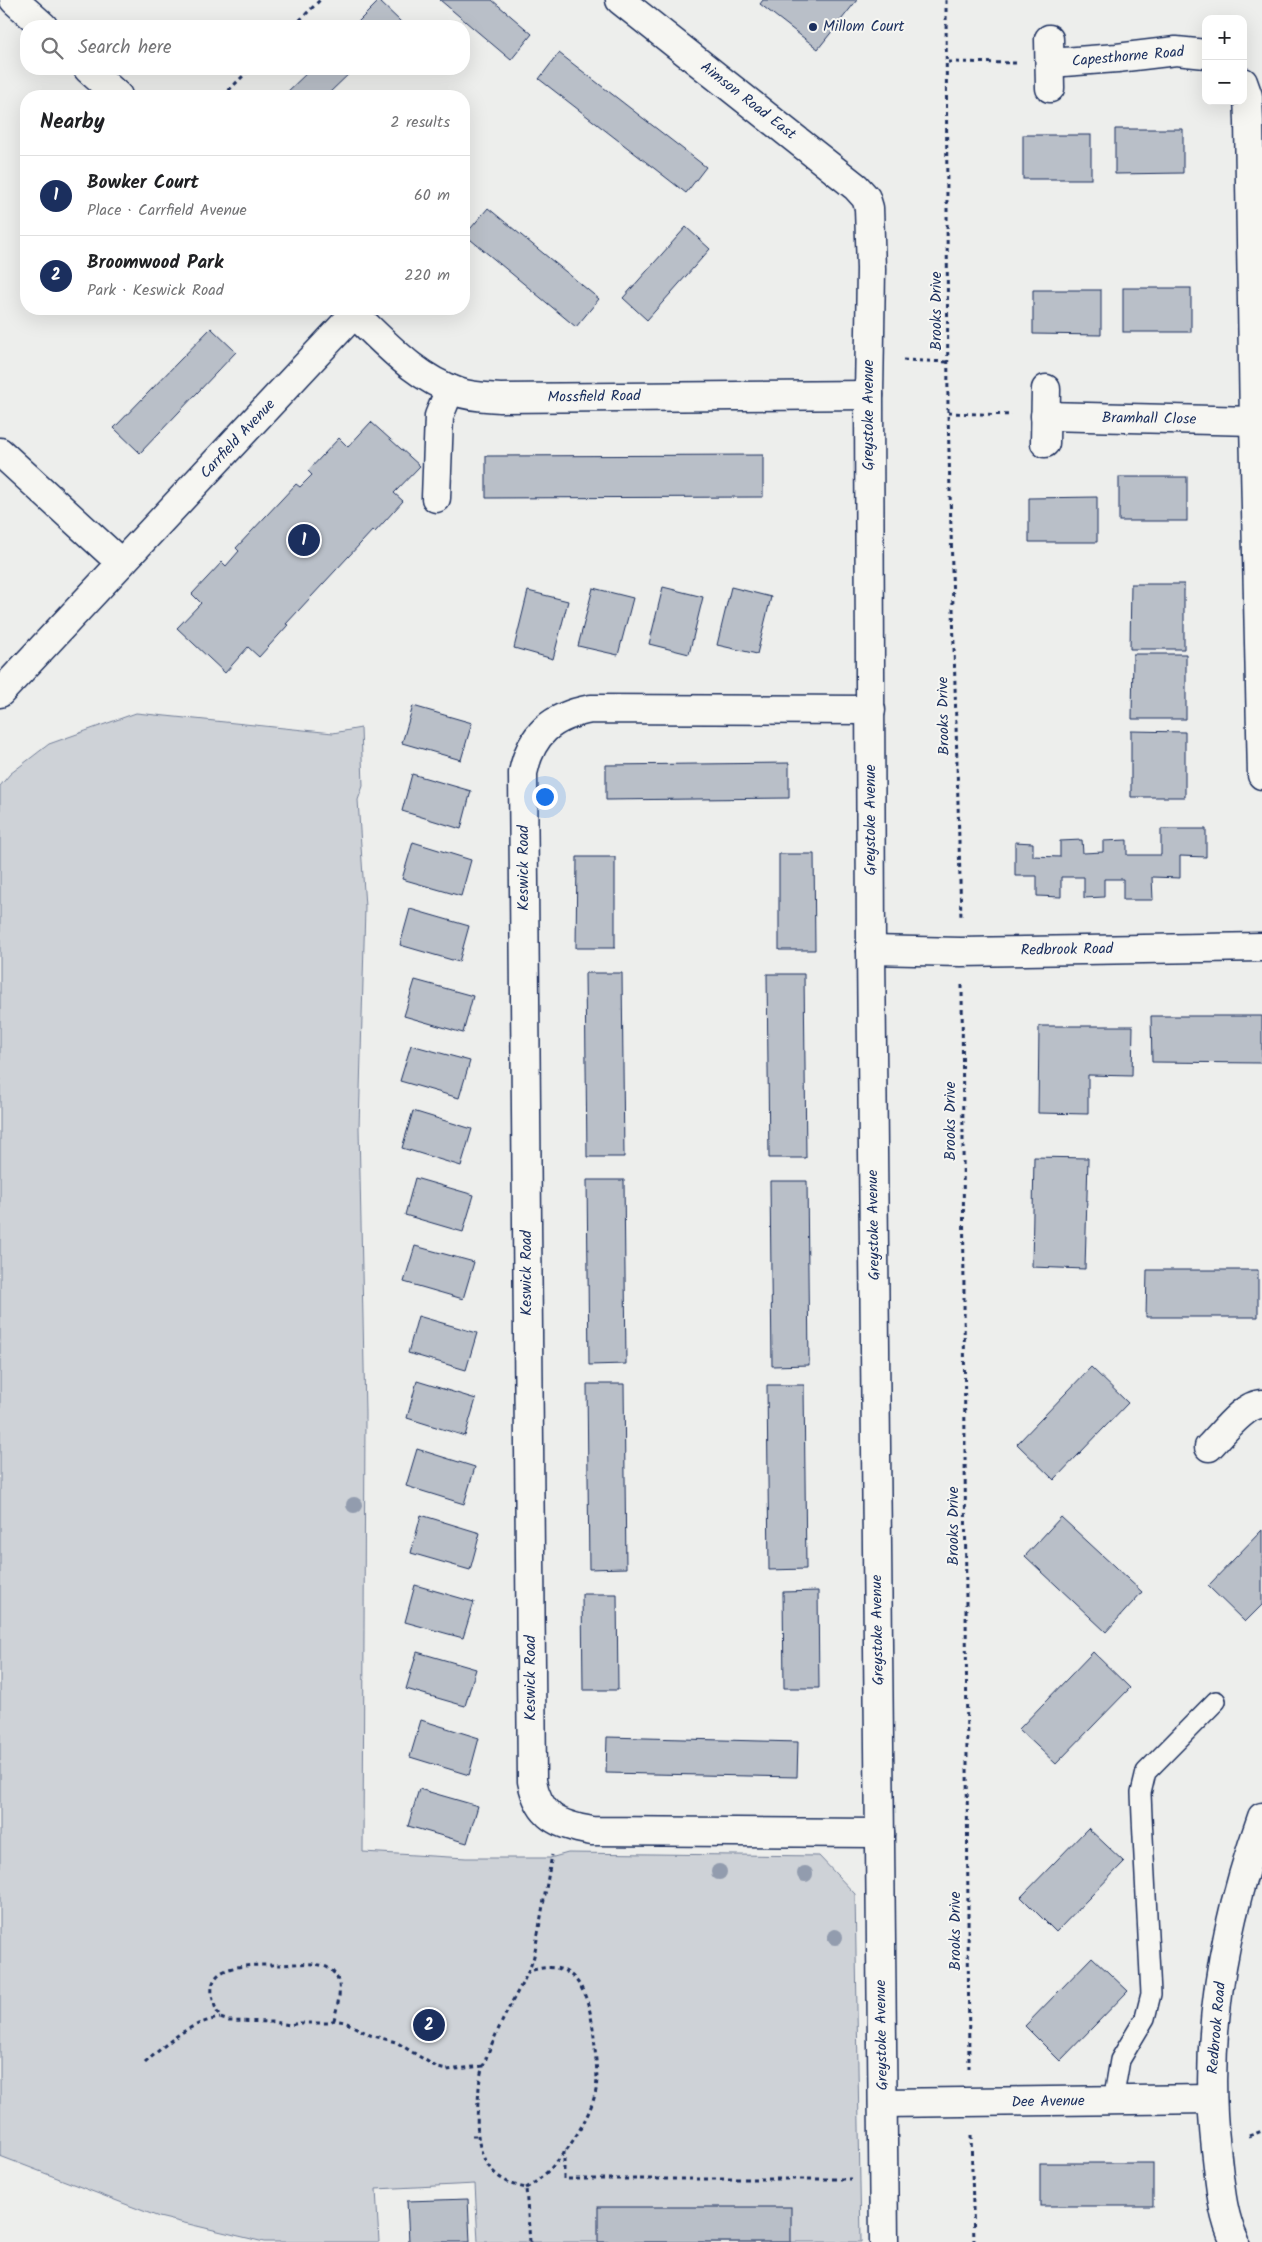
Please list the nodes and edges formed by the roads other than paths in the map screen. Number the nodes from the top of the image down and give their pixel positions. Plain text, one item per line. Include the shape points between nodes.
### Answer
1 (14, 0) edge
2 (620, 0) edge
3 (36, 20) edge
4 (1202, 53) edge
5 (1050, 64) road end
6 (95, 75) edge
7 (111, 90) edge
8 (1247, 99) edge
9 (869, 208) joint
10 (1257, 284) edge
11 (347, 315) edge
12 (355, 315) edge
13 (450, 389) junction
14 (1046, 389) dead end
15 (869, 395) junction
16 (1045, 416) junction
17 (1254, 421) junction
18 (1044, 443) dead end
19 (0, 452) edge
20 (436, 498) dead end
21 (121, 564) junction
22 (1260, 619) edge
23 (0, 693) edge
24 (871, 710) junction
25 (1262, 775) edge
26 (1262, 947) edge
27 (871, 950) junction
28 (1262, 1404) edge
29 (1209, 1447) dead end
30 (1216, 1701) dead end
31 (1262, 1817) edge
32 (880, 1833) junction
33 (1212, 2099) junction
34 (1113, 2101) junction
35 (883, 2103) junction
36 (884, 2242) edge
37 (1235, 2242) edge

1 - 3 street
2 - 9 street, Aimson Road East via 856,187 866,198
4 - 5 street, Capesthorne Road via 1176,51
6 - 7 street
8 - 10 street
9 - 15 street, Greystoke Avenue
10 - 17 street
11 - 21 street, Carrfield Avenue
12 - 13 street, Mossfield Road via 408,364
13 - 15 street, Mossfield Road via 500,398
13 - 20 street via 439,416
14 - 16 street
15 - 24 street, Greystoke Avenue
16 - 17 street, Bramhall Close
16 - 18 street
17 - 22 street
19 - 21 street
21 - 23 street, Carrfield Avenue
22 - 25 street
24 - 27 street, Greystoke Avenue
24 - 32 street, Keswick Road via 591,709 552,723 538,737 526,759 523,773 532,1780 535,1798 542,1809 562,1823 592,1831
26 - 27 street, Redbrook Road via 961,952
27 - 32 street, Greystoke Avenue
28 - 29 street via 1246,1409
30 - 34 lane via 1146,1772 1141,1793 1151,1994 1145,2018 1120,2060
31 - 33 street, Redbrook Road via 1241,1882 1225,1948 1214,2035
32 - 35 street, Greystoke Avenue
33 - 34 street, Dee Avenue
33 - 37 street, Redbrook Road via 1220,2190
34 - 35 street, Dee Avenue
35 - 36 street, Greystoke Avenue

